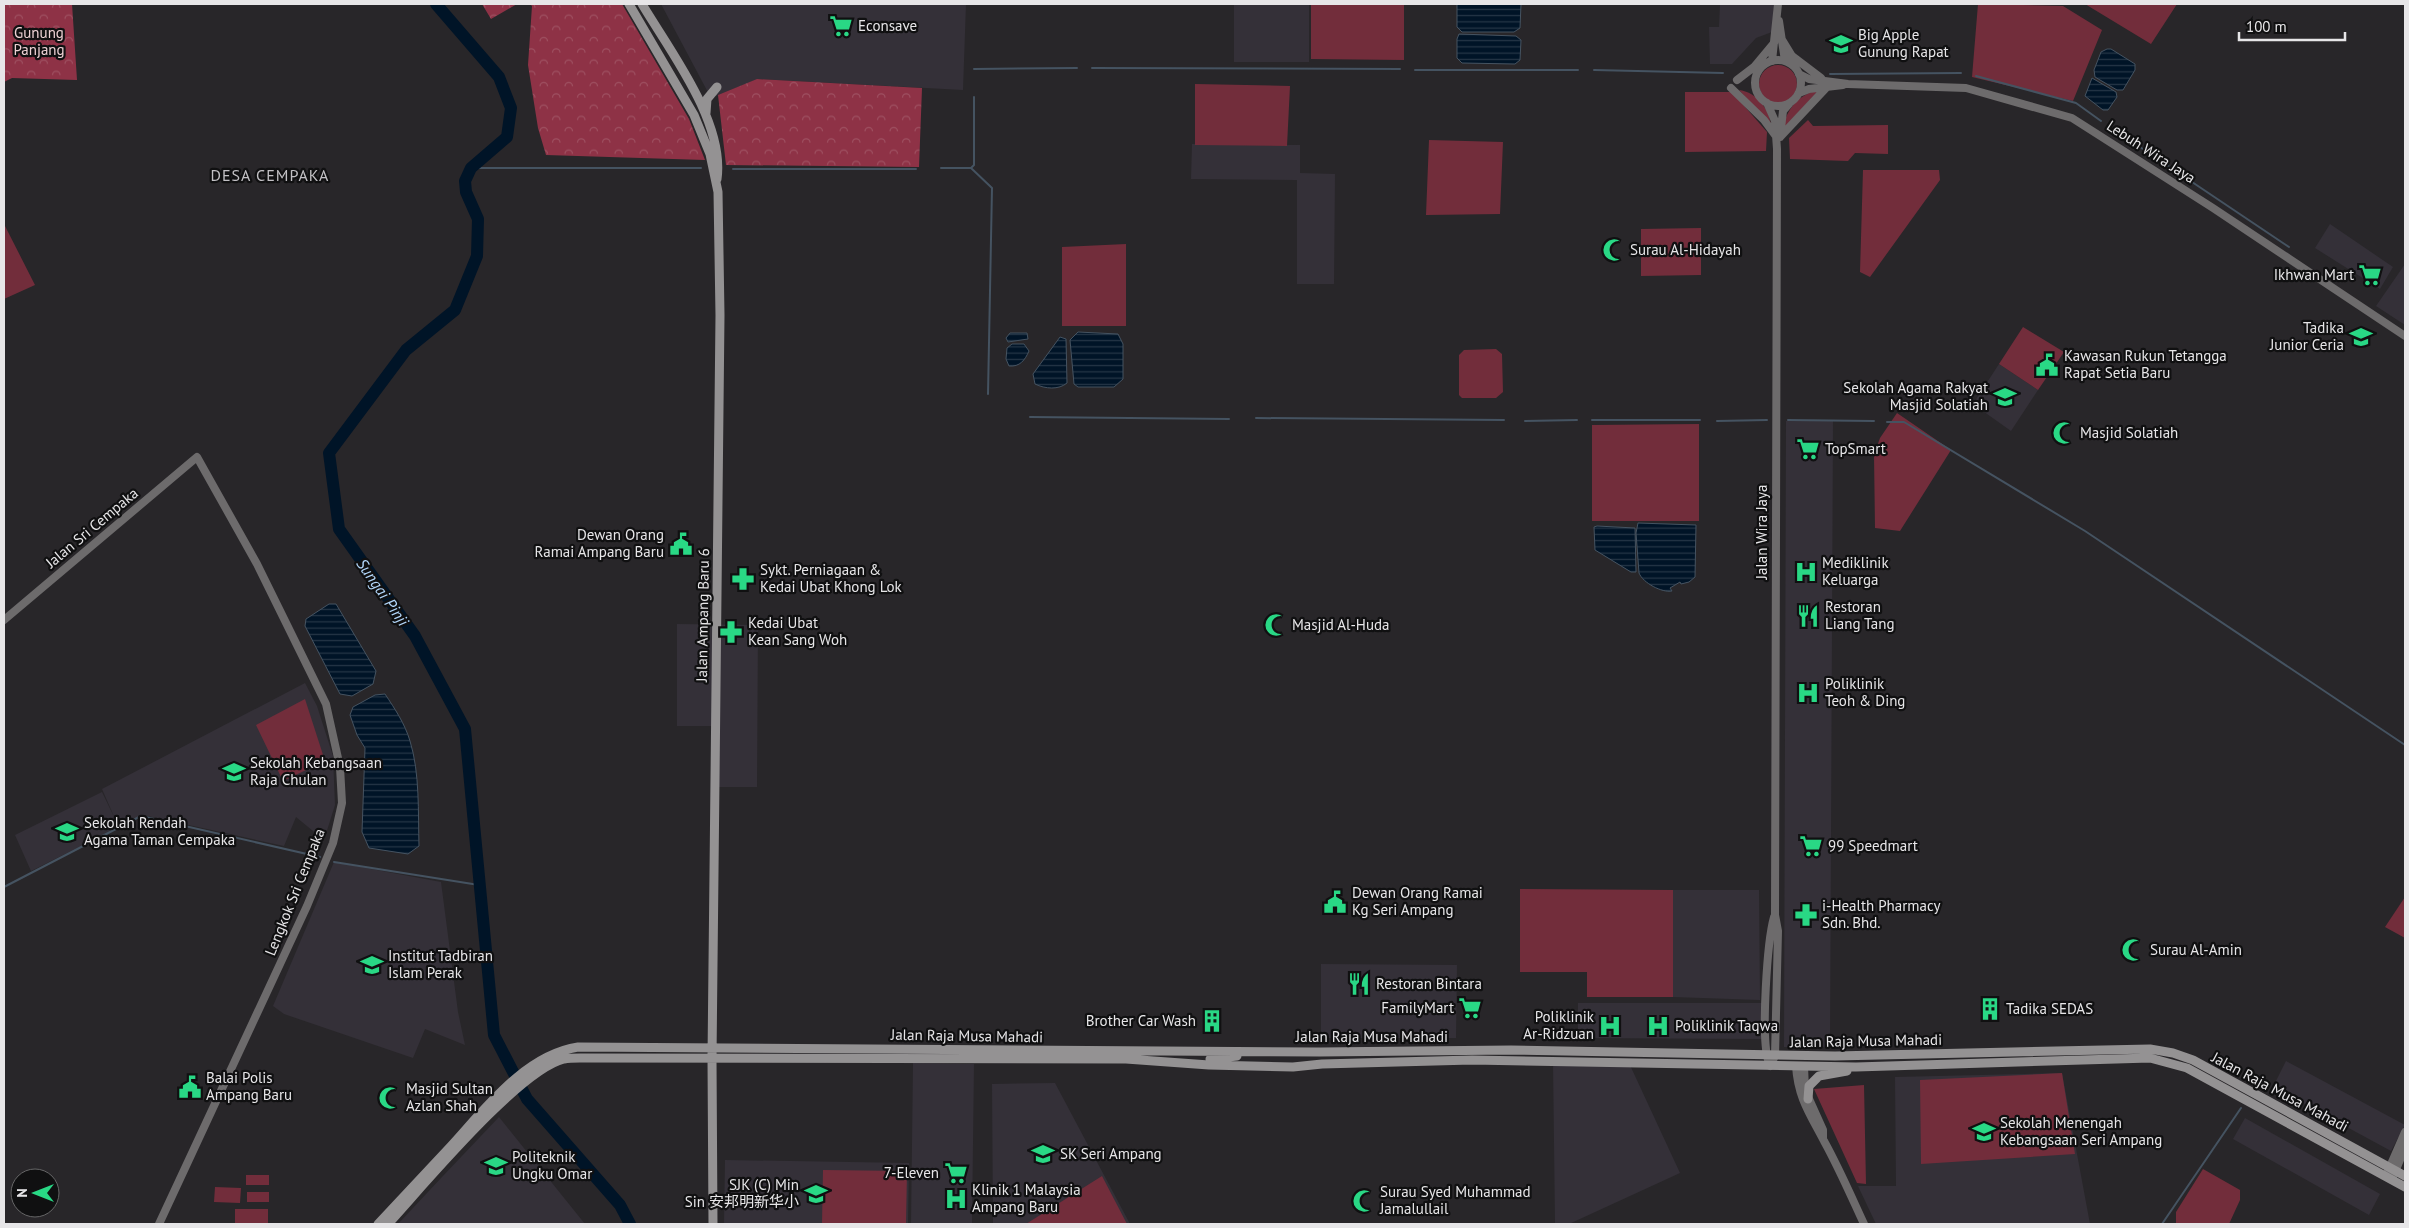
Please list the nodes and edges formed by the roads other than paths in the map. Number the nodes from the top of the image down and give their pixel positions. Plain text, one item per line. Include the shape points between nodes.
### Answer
1 (629, 4) edge
2 (642, 4) edge
3 (1778, 4) edge
4 (1778, 41) junction
5 (1785, 61) junction
6 (1772, 62) junction
7 (668, 67) junction
8 (1799, 74) junction
9 (1737, 80) dead end
10 (1825, 84) junction
11 (717, 87) dead end
12 (1731, 88) dead end
13 (693, 93) junction
14 (1798, 94) junction
15 (1767, 103) junction
16 (1790, 103) junction
17 (708, 124) junction
18 (1778, 135) junction
19 (710, 154) junction
20 (716, 182) junction
21 (2405, 336) edge
22 (197, 457) joint
23 (4, 620) edge
24 (712, 1053) junction
25 (1237, 1053) junction
26 (1771, 1055) junction
27 (1811, 1056) junction
28 (1126, 1059) junction
29 (1322, 1064) junction
30 (1800, 1065) junction
31 (1770, 1066) junction
32 (1856, 1066) junction
33 (503, 1096) junction
34 (1808, 1099) junction
35 (2405, 1132) edge
36 (1823, 1138) junction
37 (2405, 1148) edge
38 (2391, 1173) junction
39 (2405, 1176) edge
40 (2405, 1187) edge
41 (159, 1224) edge
42 (378, 1224) edge
43 (388, 1224) edge
44 (713, 1224) edge
45 (1864, 1224) edge

1 - 7 main road
2 - 13 main road
3 - 4 street
4 - 5 street
4 - 6 street
4 - 9 street
4 - 10 street
5 - 6 street
5 - 8 street
6 - 15 street via 1761,69 1756,81 1760,96
7 - 13 main road
7 - 19 main road, Jalan Ampang Baru 6 via 698,122
8 - 10 street, Lebuh Wira Jaya
8 - 14 street
10 - 14 street, Lebuh Wira Jaya
10 - 18 street
10 - 21 street, Lebuh Wira Jaya via 1966,88 2072,118
11 - 17 main road via 707,99
12 - 18 street
13 - 17 main road, Jalan Ampang Baru 6
13 - 19 main road via 692,103 709,140
14 - 16 street
15 - 16 street via 1777,106
15 - 18 street, Jalan Wira Jaya
16 - 18 street, Jalan Wira Jaya via 1783,111
17 - 20 main road, Jalan Ampang Baru 6 via 718,155
18 - 26 street, Jalan Wira Jaya via 1775,916 1770,930
19 - 20 main road, Jalan Ampang Baru 6
20 - 24 main road, Jalan Ampang Baru 6 via 720,324
22 - 23 street, Jalan Sri Cempaka
22 - 41 street, Lengkok Sri Cempaka via 257,564 326,704 340,767 342,803 333,844 307,906
24 - 25 main road, Jalan Raja Musa Mahadi
24 - 28 main road, Jalan Raja Musa Mahadi
24 - 33 main road, Jalan Raja Musa Mahadi via 564,1059 530,1074
24 - 44 main road, Jalan Ampang Baru 6
25 - 26 main road, Jalan Raja Musa Mahadi via 1554,1050
25 - 28 main road via 1217,1059
25 - 29 main road via 1241,1060
26 - 27 main road, Jalan Raja Musa Mahadi
26 - 30 main road
26 - 31 street, Jalan Wira Jaya
27 - 30 main road
27 - 38 main road, Jalan Raja Musa Mahadi via 2076,1050 2173,1053 2193,1060
28 - 29 main road, Jalan Raja Musa Mahadi via 1237,1065
29 - 31 main road, Jalan Raja Musa Mahadi via 1522,1060
30 - 31 main road, Jalan Raja Musa Mahadi
30 - 32 main road, Jalan Raja Musa Mahadi
30 - 34 street
30 - 36 street via 1799,1091
32 - 34 main road via 1851,1071 1819,1076 1809,1086
32 - 38 main road, Jalan Raja Musa Mahadi via 2150,1058 2186,1068
33 - 42 main road, Jalan Raja Musa Mahadi
33 - 43 main road, Jalan Raja Musa Mahadi
34 - 36 street via 1823,1130
35 - 38 street
36 - 45 street
37 - 38 street
38 - 39 main road, Jalan Raja Musa Mahadi
38 - 40 main road, Jalan Raja Musa Mahadi

